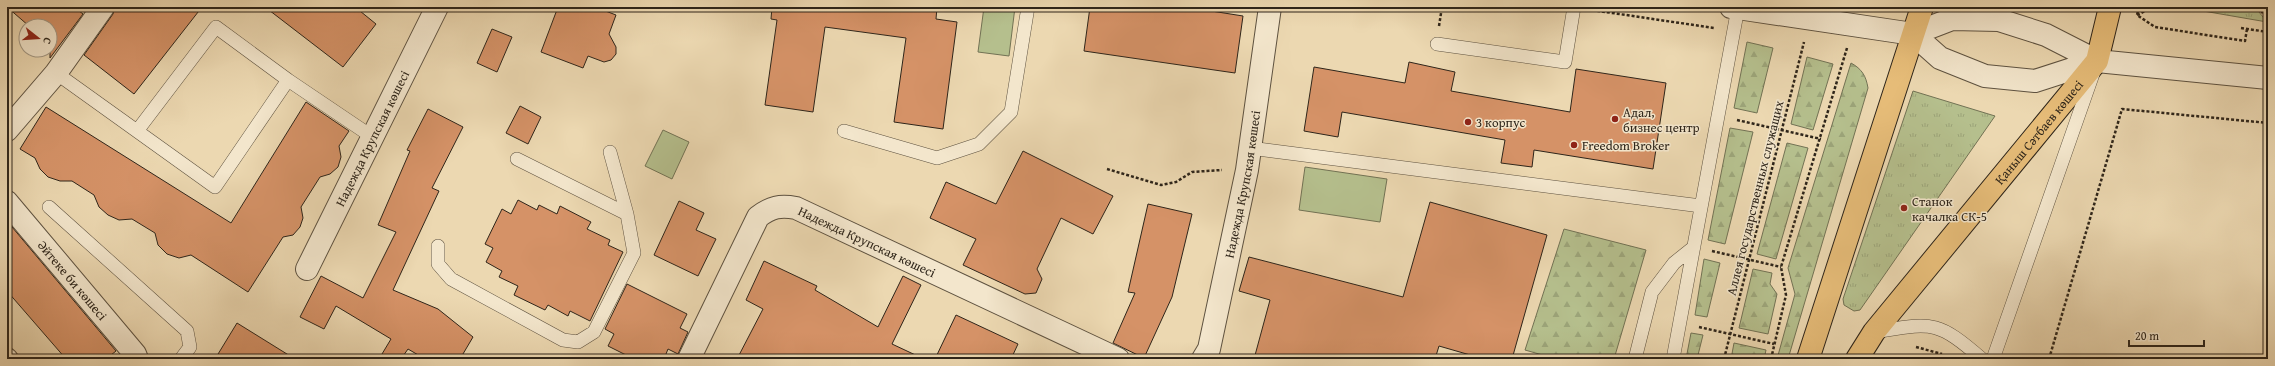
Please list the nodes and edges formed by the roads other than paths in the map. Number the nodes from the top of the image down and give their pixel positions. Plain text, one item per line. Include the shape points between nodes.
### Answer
1 (103, 7) edge
2 (1028, 7) edge
3 (1270, 7) edge
4 (1574, 7) edge
5 (1922, 7) edge
6 (2110, 7) edge
7 (436, 8) edge
8 (1734, 8) edge
9 (1913, 34) junction
10 (1437, 44) dead end
11 (2097, 61) junction
12 (56, 73) junction
13 (2268, 78) edge
14 (288, 80) junction
15 (7, 130) edge
16 (137, 131) junction
17 (844, 131) dead end
18 (371, 136) junction
19 (1250, 148) junction
20 (610, 152) dead end
21 (517, 159) dead end
22 (7, 202) edge
23 (1701, 206) junction
24 (49, 207) dead end
25 (627, 214) junction
26 (438, 246) dead end
27 (1694, 247) junction
28 (307, 269) dead end
29 (1874, 332) junction
30 (137, 359) edge
31 (181, 359) edge
32 (688, 359) edge
33 (1118, 359) edge
34 (1203, 359) edge
35 (1635, 359) edge
36 (1673, 359) edge
37 (1808, 359) edge
38 (1857, 359) edge
39 (1982, 359) edge
40 (1993, 359) edge

1 - 12 street
2 - 17 lane via 1011,112 979,144 938,158
3 - 19 street, Надежда Крупская көшесі
4 - 10 lane via 1565,62
5 - 9 main road
6 - 11 main road, Қаныш Сәтбаев көшесі
7 - 18 street, Надежда Крупская көшесі
8 - 9 street
8 - 23 lane via 1734,31
9 - 11 street via 1952,19 1999,20 2046,35
9 - 11 street via 1940,58 1985,76 2035,81
9 - 37 main road
11 - 13 street
11 - 29 main road, Қаныш Сәтбаев көшесі
11 - 40 lane
12 - 15 street
12 - 16 lane
14 - 16 lane via 216,27
14 - 16 lane via 216,187
14 - 18 lane
18 - 28 street, Надежда Крупская көшесі
19 - 23 lane
19 - 34 street, Надежда Крупская көшесі via 1209,349
20 - 25 lane
21 - 25 lane
22 - 30 street, Әйтеке би көшесі via 136,354
23 - 27 lane
24 - 31 lane via 188,331 190,347
25 - 26 lane via 634,253 594,332 578,342 563,340 451,279 438,264
27 - 35 lane via 1674,263 1652,292
27 - 36 lane
29 - 38 main road, Қаныш Сәтбаев көшесі
29 - 39 lane via 1922,325 1942,328
32 - 33 street, Надежда Крупская көшесі via 758,218 767,210 781,206 796,208

